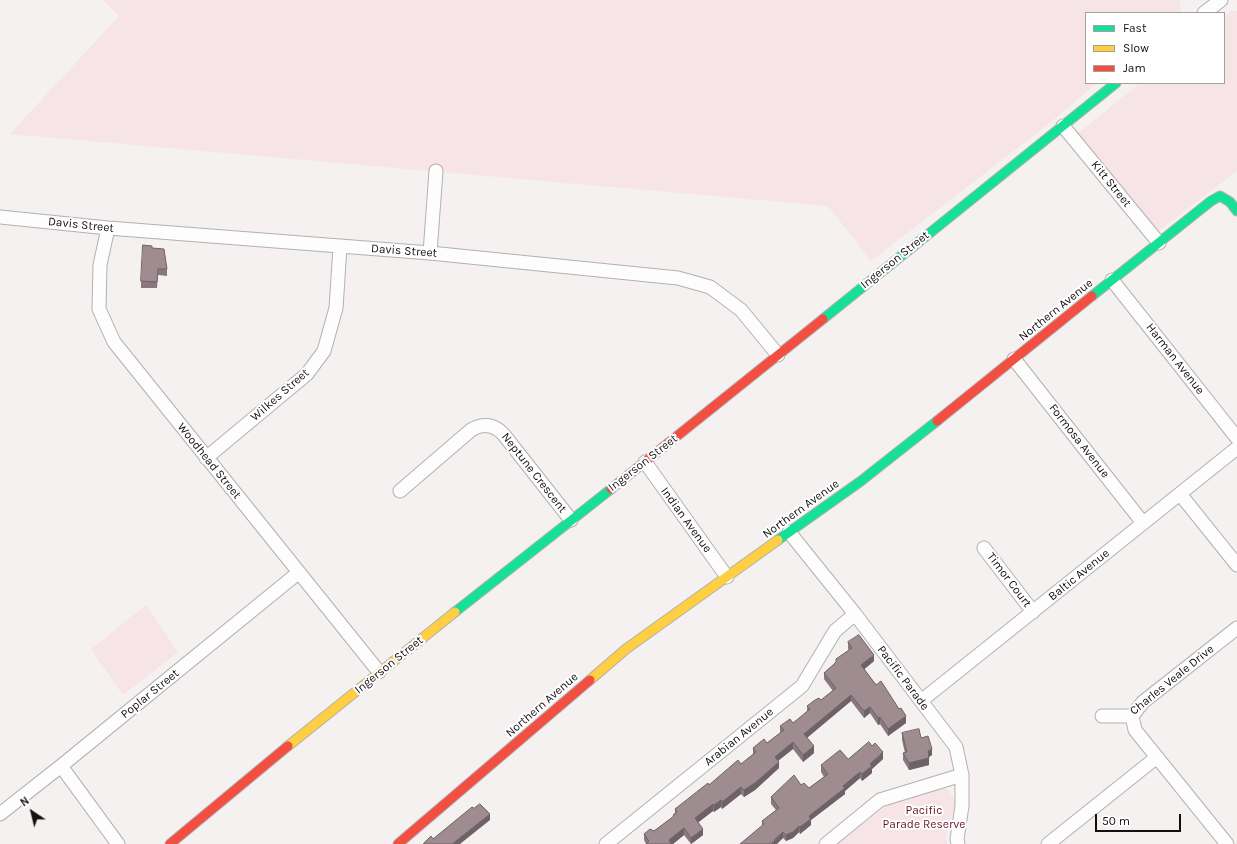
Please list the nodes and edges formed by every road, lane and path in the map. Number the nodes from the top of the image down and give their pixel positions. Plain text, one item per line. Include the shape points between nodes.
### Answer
1 (1221, 0) edge
2 (1205, 12) edge
3 (1115, 84) edge
4 (1063, 126) junction
5 (436, 171) dead end
6 (1237, 210) edge
7 (0, 217) edge
8 (108, 228) junction
9 (1159, 243) junction
10 (340, 247) junction
11 (430, 253) junction
12 (1112, 280) junction
13 (778, 355) junction
14 (1014, 358) junction
15 (1237, 438) edge
16 (1237, 448) edge
17 (206, 458) junction
18 (645, 462) junction
19 (400, 491) dead end
20 (1180, 494) junction
21 (571, 520) junction
22 (1143, 523) junction
23 (789, 532) junction
24 (984, 548) dead end
25 (1237, 565) edge
26 (298, 573) junction
27 (727, 577) junction
28 (1033, 612) junction
29 (855, 614) junction
30 (1237, 628) edge
31 (379, 672) junction
32 (921, 701) junction
33 (1102, 716) dead end
34 (1132, 716) junction
35 (1157, 757) junction
36 (61, 766) junction
37 (962, 775) junction
38 (0, 814) edge
39 (118, 844) edge
40 (170, 844) edge
41 (398, 844) edge
42 (606, 844) edge
43 (826, 844) edge
44 (958, 844) edge
45 (1048, 844) edge
46 (1226, 844) edge

1 - 2 street
3 - 4 street, Ingerson Street
4 - 9 street, Kitt Street
4 - 13 street, Ingerson Street
5 - 11 street
6 - 9 street, Northern Avenue via 1220,196
7 - 8 street, Davis Street
8 - 10 street, Davis Street
8 - 17 street, Woodhead Street via 100,265 99,309 114,342
9 - 12 street, Northern Avenue
10 - 11 street, Davis Street
10 - 17 street, Wilkes Street via 336,308 324,350 307,374
11 - 13 street, Davis Street via 678,278 710,287 741,310
12 - 14 street, Northern Avenue
12 - 15 street, Harman Avenue
13 - 18 street, Ingerson Street
14 - 22 street, Formosa Avenue
14 - 23 street, Northern Avenue via 861,481
16 - 20 street, Baltic Avenue
17 - 26 street, Woodhead Street
18 - 21 street, Ingerson Street
18 - 27 street, Indian Avenue
19 - 21 street, Neptune Crescent via 471,430 482,425 493,426 504,435
20 - 22 street, Baltic Avenue
20 - 25 street
21 - 31 street, Ingerson Street
22 - 28 street, Baltic Avenue
23 - 27 street, Northern Avenue
23 - 29 street, Pacific Parade
24 - 28 street, Timor Court
26 - 31 street, Woodhead Street
26 - 36 street, Poplar Street
27 - 41 street, Northern Avenue via 626,649
28 - 32 street, Baltic Avenue
29 - 32 street, Pacific Parade
29 - 42 street, Arabian Avenue via 835,631 802,686
30 - 34 street, Charles Veale Drive via 1143,702
31 - 40 street, Ingerson Street
32 - 37 street, Pacific Parade via 956,747
33 - 34 street, Charles Veale Drive
34 - 35 street via 1135,730
35 - 45 street
35 - 46 street
36 - 38 street, Poplar Street
36 - 39 street
37 - 43 street via 880,800
37 - 44 street, Pacific Parade

